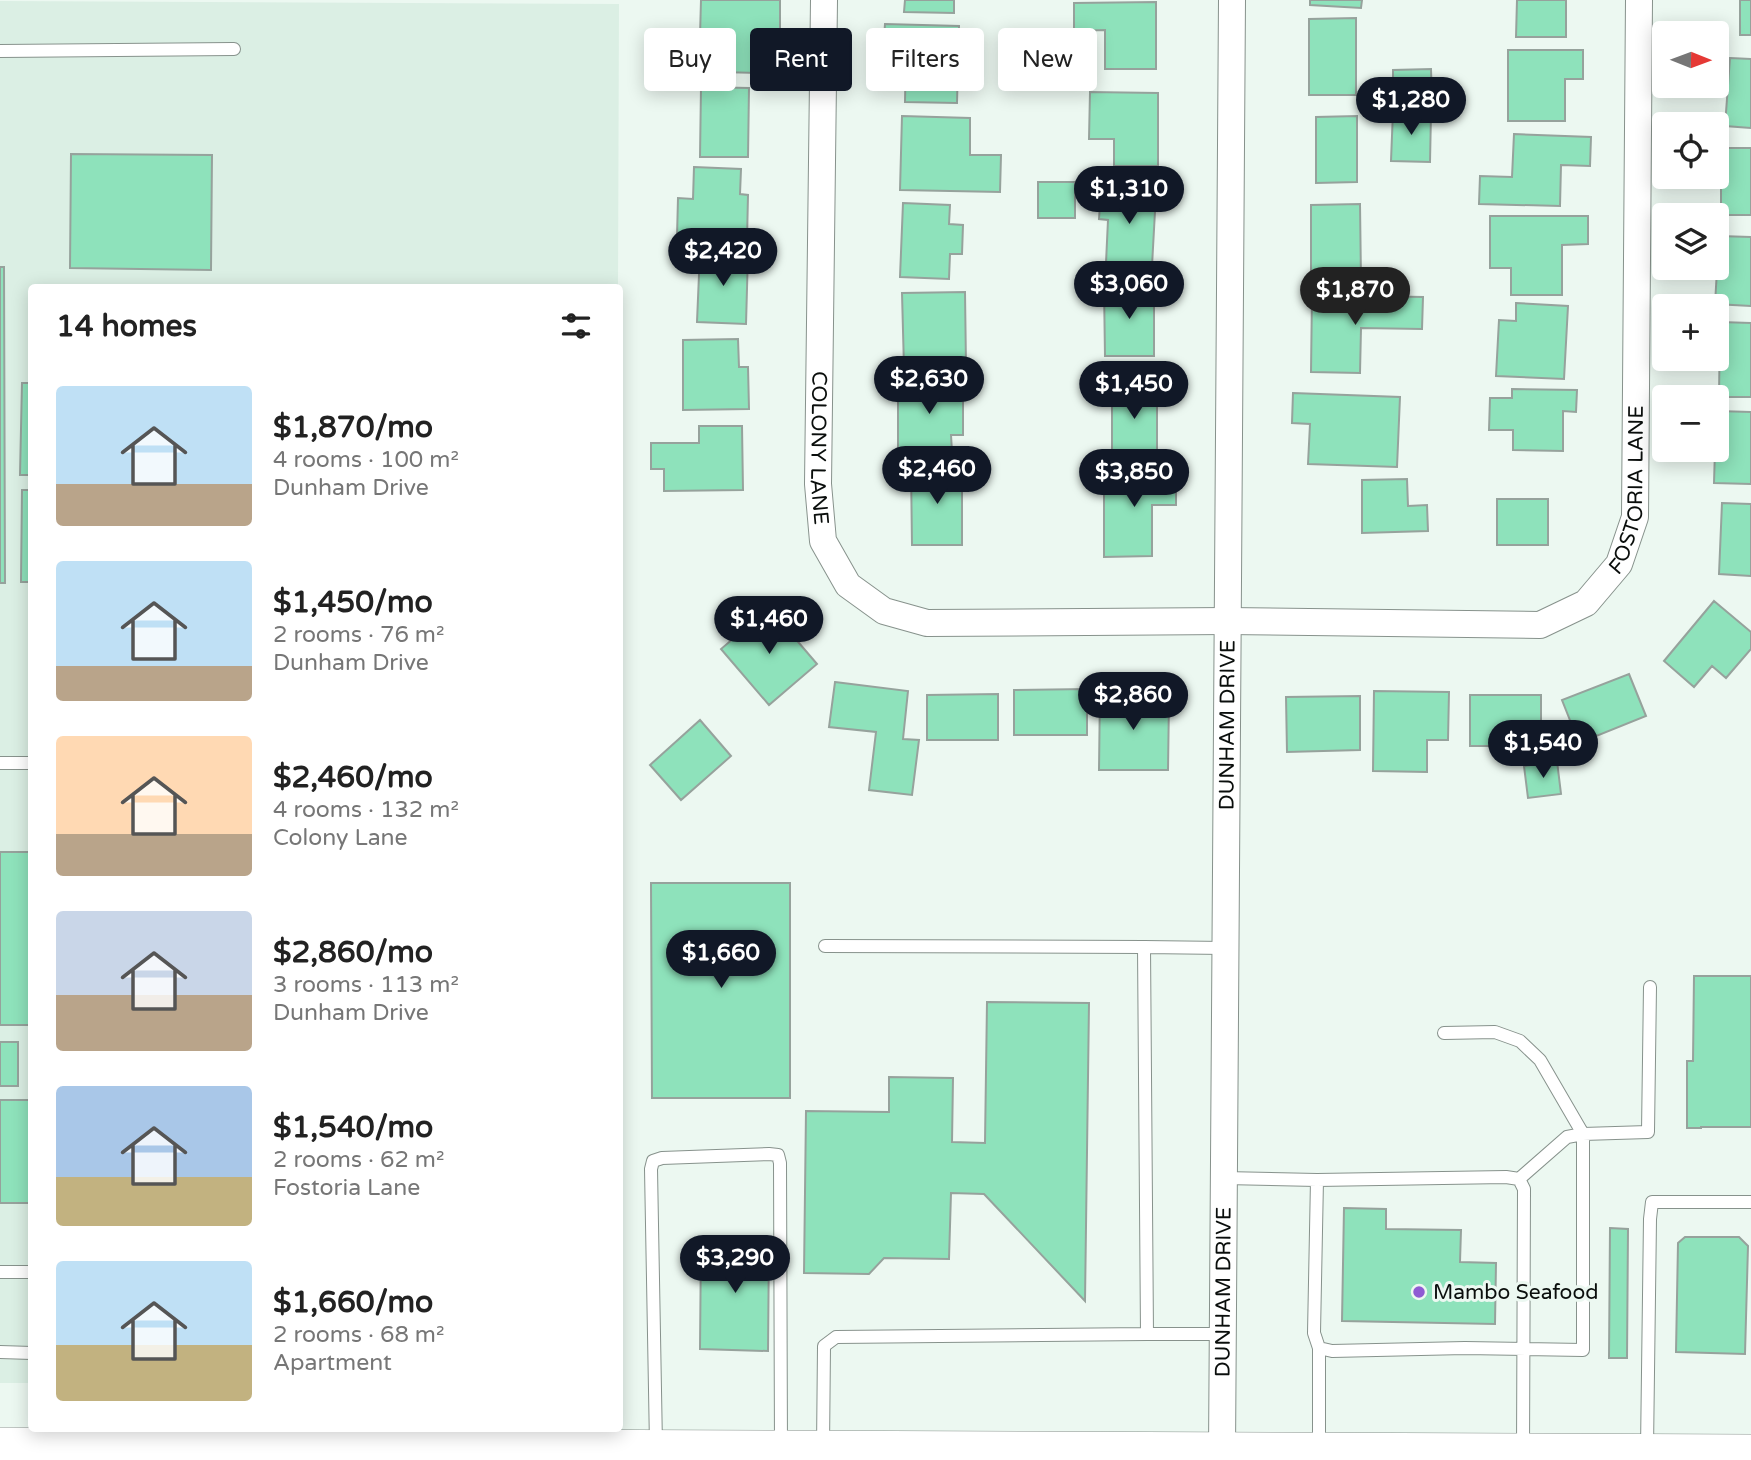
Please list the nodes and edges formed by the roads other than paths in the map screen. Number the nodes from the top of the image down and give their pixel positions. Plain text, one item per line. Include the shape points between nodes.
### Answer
1 (824, 0) edge
2 (1232, 0) edge
3 (1639, 0) edge
4 (234, 49) dead end
5 (0, 51) edge
6 (1227, 621) junction
7 (0, 763) edge
8 (28, 763) edge
9 (825, 946) dead end
10 (1143, 947) junction
11 (1225, 948) junction
12 (1650, 987) dead end
13 (1444, 1033) dead end
14 (1583, 1135) junction
15 (1224, 1178) junction
16 (1519, 1179) junction
17 (1317, 1180) junction
18 (1751, 1202) edge
19 (0, 1272) edge
20 (28, 1272) edge
21 (1147, 1334) junction
22 (1223, 1334) junction
23 (1319, 1348) junction
24 (1522, 1348) junction
25 (0, 1352) edge
26 (28, 1353) edge
27 (657, 1448) junction
28 (781, 1449) junction
29 (823, 1449) junction
30 (19, 1451) edge
31 (1222, 1451) junction
32 (1319, 1451) junction
33 (1523, 1452) junction
34 (106, 1453) edge
35 (1647, 1453) junction
36 (1751, 1453) edge
37 (326, 1454) edge
38 (492, 1454) edge
39 (717, 1454) edge
40 (940, 1455) edge
41 (1035, 1455) edge
42 (1469, 1456) edge
43 (1696, 1456) edge

1 - 6 street, COLONY LANE via 818,484 823,541 848,585 884,611 928,623
2 - 6 street, DUNHAM DRIVE
3 - 6 street, FOSTORIA LANE via 1635,517 1619,564 1586,603 1540,625
4 - 5 lane
6 - 11 street, DUNHAM DRIVE
7 - 8 lane
9 - 10 lane
10 - 11 lane
10 - 21 lane
11 - 15 street, DUNHAM DRIVE
12 - 14 lane via 1648,1132
13 - 14 lane via 1495,1032 1520,1041 1539,1060
14 - 16 lane via 1567,1137
14 - 24 lane via 1583,1350
15 - 17 lane
15 - 22 street, DUNHAM DRIVE
16 - 17 lane
16 - 24 lane via 1524,1189
17 - 23 lane via 1314,1333
18 - 35 lane via 1652,1202
19 - 20 lane
21 - 22 lane
21 - 29 lane via 836,1337 824,1346
22 - 31 street, DUNHAM DRIVE
23 - 24 lane
23 - 32 lane
24 - 33 lane
25 - 26 lane
27 - 28 lane via 653,1161 769,1154 778,1155 780,1163
27 - 38 main road via 568,1443
27 - 39 main road
28 - 29 main road
28 - 39 main road
29 - 40 main road
30 - 34 main road
31 - 32 main road
31 - 41 main road
32 - 42 main road
33 - 35 main road
33 - 42 main road
34 - 37 main road via 164,1442 226,1442
35 - 43 main road
36 - 43 main road
37 - 38 main road
40 - 41 main road

